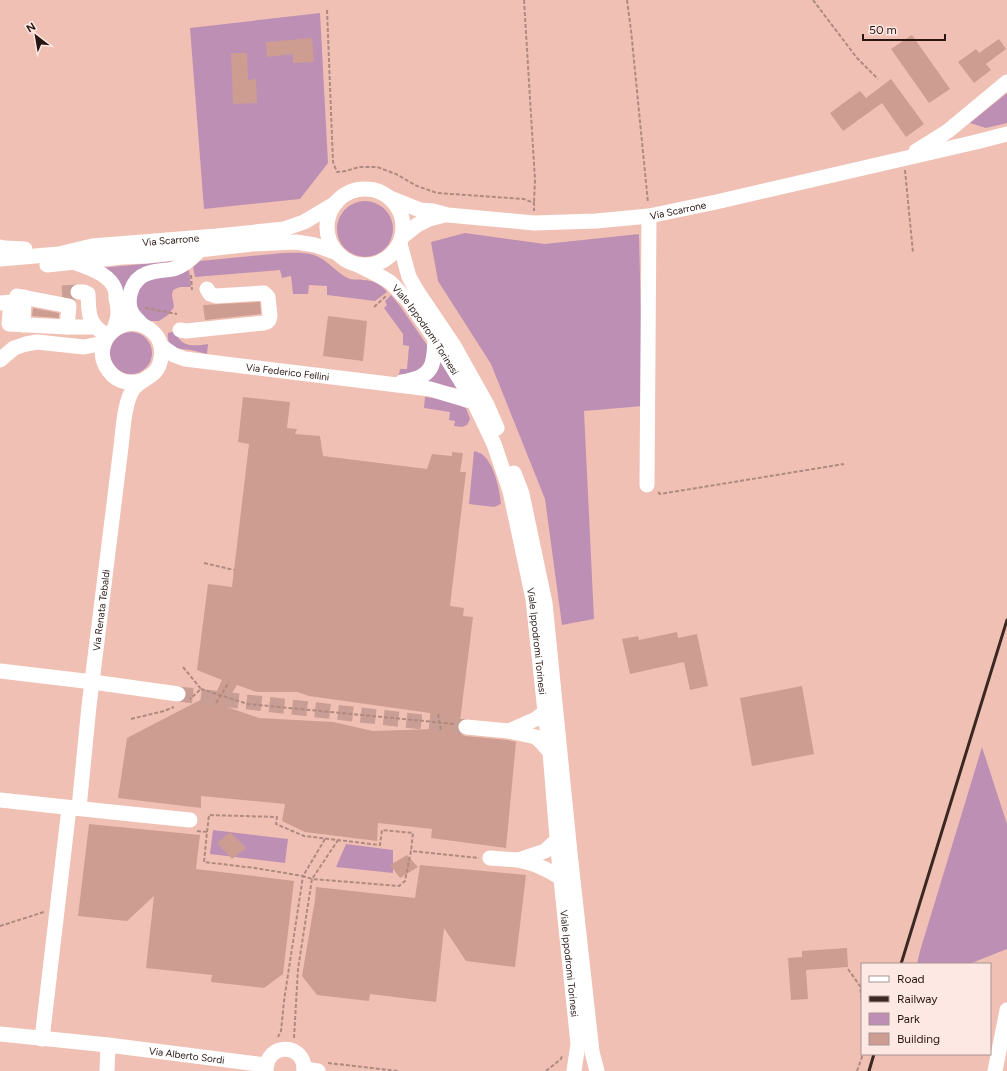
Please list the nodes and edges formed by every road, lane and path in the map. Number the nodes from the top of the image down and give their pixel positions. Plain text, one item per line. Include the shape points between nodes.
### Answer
1 (524, 0) edge
2 (628, 0) edge
3 (813, 0) edge
4 (327, 10) dead end
5 (878, 79) dead end
6 (1007, 82) edge
7 (964, 118) junction
8 (1007, 134) edge
9 (979, 141) junction
10 (903, 158) junction
11 (390, 198) junction
12 (336, 203) junction
13 (534, 203) junction
14 (448, 215) junction
15 (648, 216) junction
16 (534, 223) junction
17 (401, 240) junction
18 (92, 246) junction
19 (0, 247) edge
20 (201, 249) junction
21 (913, 252) dead end
22 (337, 253) junction
23 (0, 259) edge
24 (73, 262) junction
25 (358, 265) junction
26 (0, 269) edge
27 (191, 275) dead end
28 (200, 290) joint
29 (78, 292) dead end
30 (390, 292) dead end
31 (20, 297) junction
32 (0, 299) edge
33 (52, 299) junction
34 (0, 303) edge
35 (130, 306) junction
36 (374, 307) dead end
37 (177, 314) dead end
38 (30, 325) junction
39 (142, 325) junction
40 (60, 327) junction
41 (180, 330) dead end
42 (105, 334) junction
43 (435, 339) junction
44 (84, 346) junction
45 (161, 346) junction
46 (7, 347) edge
47 (185, 359) junction
48 (0, 360) edge
49 (103, 360) junction
50 (158, 368) junction
51 (119, 380) junction
52 (141, 381) junction
53 (390, 384) junction
54 (474, 402) junction
55 (125, 412) junction
56 (844, 464) dead end
57 (647, 484) joint
58 (204, 564) dead end
59 (234, 570) dead end
60 (0, 671) edge
61 (93, 682) junction
62 (229, 682) dead end
63 (201, 689) dead end
64 (178, 694) tunnel mouth
65 (221, 695) junction
66 (216, 702) dead end
67 (544, 712) junction
68 (438, 714) dead end
69 (439, 722) junction
70 (462, 726) joint
71 (441, 731) dead end
72 (509, 731) junction
73 (550, 752) junction
74 (0, 800) edge
75 (74, 808) junction
76 (191, 825) joint
77 (207, 832) junction
78 (333, 836) dead end
79 (325, 839) junction
80 (332, 839) junction
81 (338, 840) junction
82 (557, 840) junction
83 (411, 851) junction
84 (484, 858) joint
85 (518, 860) junction
86 (302, 876) junction
87 (561, 878) junction
88 (312, 879) junction
89 (47, 911) dead end
90 (0, 926) edge
91 (848, 969) dead end
92 (861, 994) edge
93 (1007, 1010) edge
94 (0, 1034) edge
95 (42, 1039) junction
96 (277, 1039) dead end
97 (296, 1042) dead end
98 (108, 1045) junction
99 (862, 1055) edge
100 (266, 1068) edge
101 (313, 1069) edge
102 (107, 1071) edge
103 (398, 1071) edge
104 (574, 1071) edge
105 (597, 1071) edge
106 (857, 1071) edge
107 (995, 1071) edge

1 - 13 path via 535,180
2 - 15 path
3 - 5 path via 857,58
4 - 13 path via 333,162 337,172 359,167 377,167 437,193 524,199
6 - 7 street, Via Scarrone
7 - 9 street via 966,128
7 - 10 street, Via Scarrone via 948,131
8 - 9 street, Via Scarrone
9 - 10 street, Via Scarrone
10 - 15 street, Via Scarrone via 723,201
10 - 21 path
11 - 12 street via 368,189 356,190
11 - 14 street, Via Scarrone via 420,210
11 - 17 street via 402,216 404,226
12 - 18 street, Via Scarrone via 304,222 284,229
12 - 22 street via 330,212 327,234
13 - 16 path
14 - 16 street, Via Scarrone
14 - 17 street, Via Scarrone via 429,219 417,225
15 - 16 street, Via Scarrone
15 - 57 street
17 - 25 street via 393,254 382,261 371,265
17 - 105 street, Viale Ippodromi Torinesi via 409,277 454,346 487,405 506,447 522,494 545,602 591,1045
18 - 19 street via 37,249
18 - 23 street, Via Scarrone via 59,254
20 - 22 street, Via Scarrone via 296,242 315,245
20 - 24 street, Via Scarrone
20 - 35 street, Via Scarrone via 174,269 145,274 137,280 131,290
22 - 25 street via 346,261
24 - 26 street, Via Scarrone
24 - 42 street, Via Scarrone via 101,274 114,288 118,320
25 - 43 street, Viale Ippodromi Torinesi via 395,287
27 - 28 path
28 - 41 street via 216,296 264,293 268,297 269,320 264,323
29 - 42 street via 88,294 90,318 93,325
30 - 36 path
31 - 32 street
31 - 33 street
31 - 33 street
31 - 38 street
33 - 38 street
33 - 40 street via 69,306
34 - 38 street via 11,302 9,324
35 - 37 path
35 - 39 street via 135,318
38 - 40 street
39 - 42 street via 128,323
39 - 45 street via 156,334
40 - 42 street
42 - 44 street
42 - 49 street
43 - 53 street, Via Federico Fellini via 434,359 424,376
43 - 54 street, Viale Ippodromi Torinesi
44 - 46 street via 37,342
44 - 49 street
45 - 47 street, Via Federico Fellini
45 - 50 street via 162,354
46 - 48 street
47 - 50 street, Via Federico Fellini
47 - 53 street, Via Federico Fellini
49 - 51 street via 109,372
50 - 52 street via 154,374
51 - 52 street via 134,383
51 - 55 street, Via Renata Tebaldi
52 - 55 street, Via Renata Tebaldi via 134,388
53 - 54 street, Via Federico Fellini via 430,389
54 - 67 street, Viale Ippodromi Torinesi via 494,444 510,491 533,599
55 - 61 street, Via Renata Tebaldi
56 - 57 path via 660,494
58 - 59 path
60 - 61 street
61 - 64 street
61 - 75 street, Via Renata Tebaldi
62 - 65 path
63 - 65 path
65 - 66 path
65 - 69 path via 248,704
67 - 72 street via 536,719
67 - 73 street, Viale Ippodromi Torinesi
68 - 69 path
69 - 70 path
69 - 71 path
70 - 72 street
72 - 73 street via 536,738
73 - 82 street, Viale Ippodromi Torinesi
74 - 75 street
75 - 76 street
75 - 95 street, Via Renata Tebaldi
76 - 77 path
77 - 79 path via 209,815 277,817 276,824 304,836
77 - 86 path via 204,862
78 - 80 path
79 - 80 path
79 - 86 path
80 - 81 path
81 - 83 path via 380,845 382,830 413,834
81 - 88 path
82 - 85 street via 545,851
82 - 87 street, Viale Ippodromi Torinesi
83 - 84 path
83 - 88 path via 405,881 399,886
84 - 85 street
85 - 87 street via 545,868
86 - 88 path
86 - 96 path via 281,1030
87 - 104 street, Viale Ippodromi Torinesi via 578,1044
88 - 97 path via 298,969 294,1035
89 - 90 path
91 - 92 path via 860,986
93 - 107 street
94 - 95 street, Via Alberto Sordi
95 - 98 street, Via Alberto Sordi
98 - 100 street, Via Alberto Sordi
98 - 102 street
99 - 106 path
100 - 101 street, Via Alberto Sordi via 272,1054 284,1049 296,1052 304,1063
101 - 103 path

